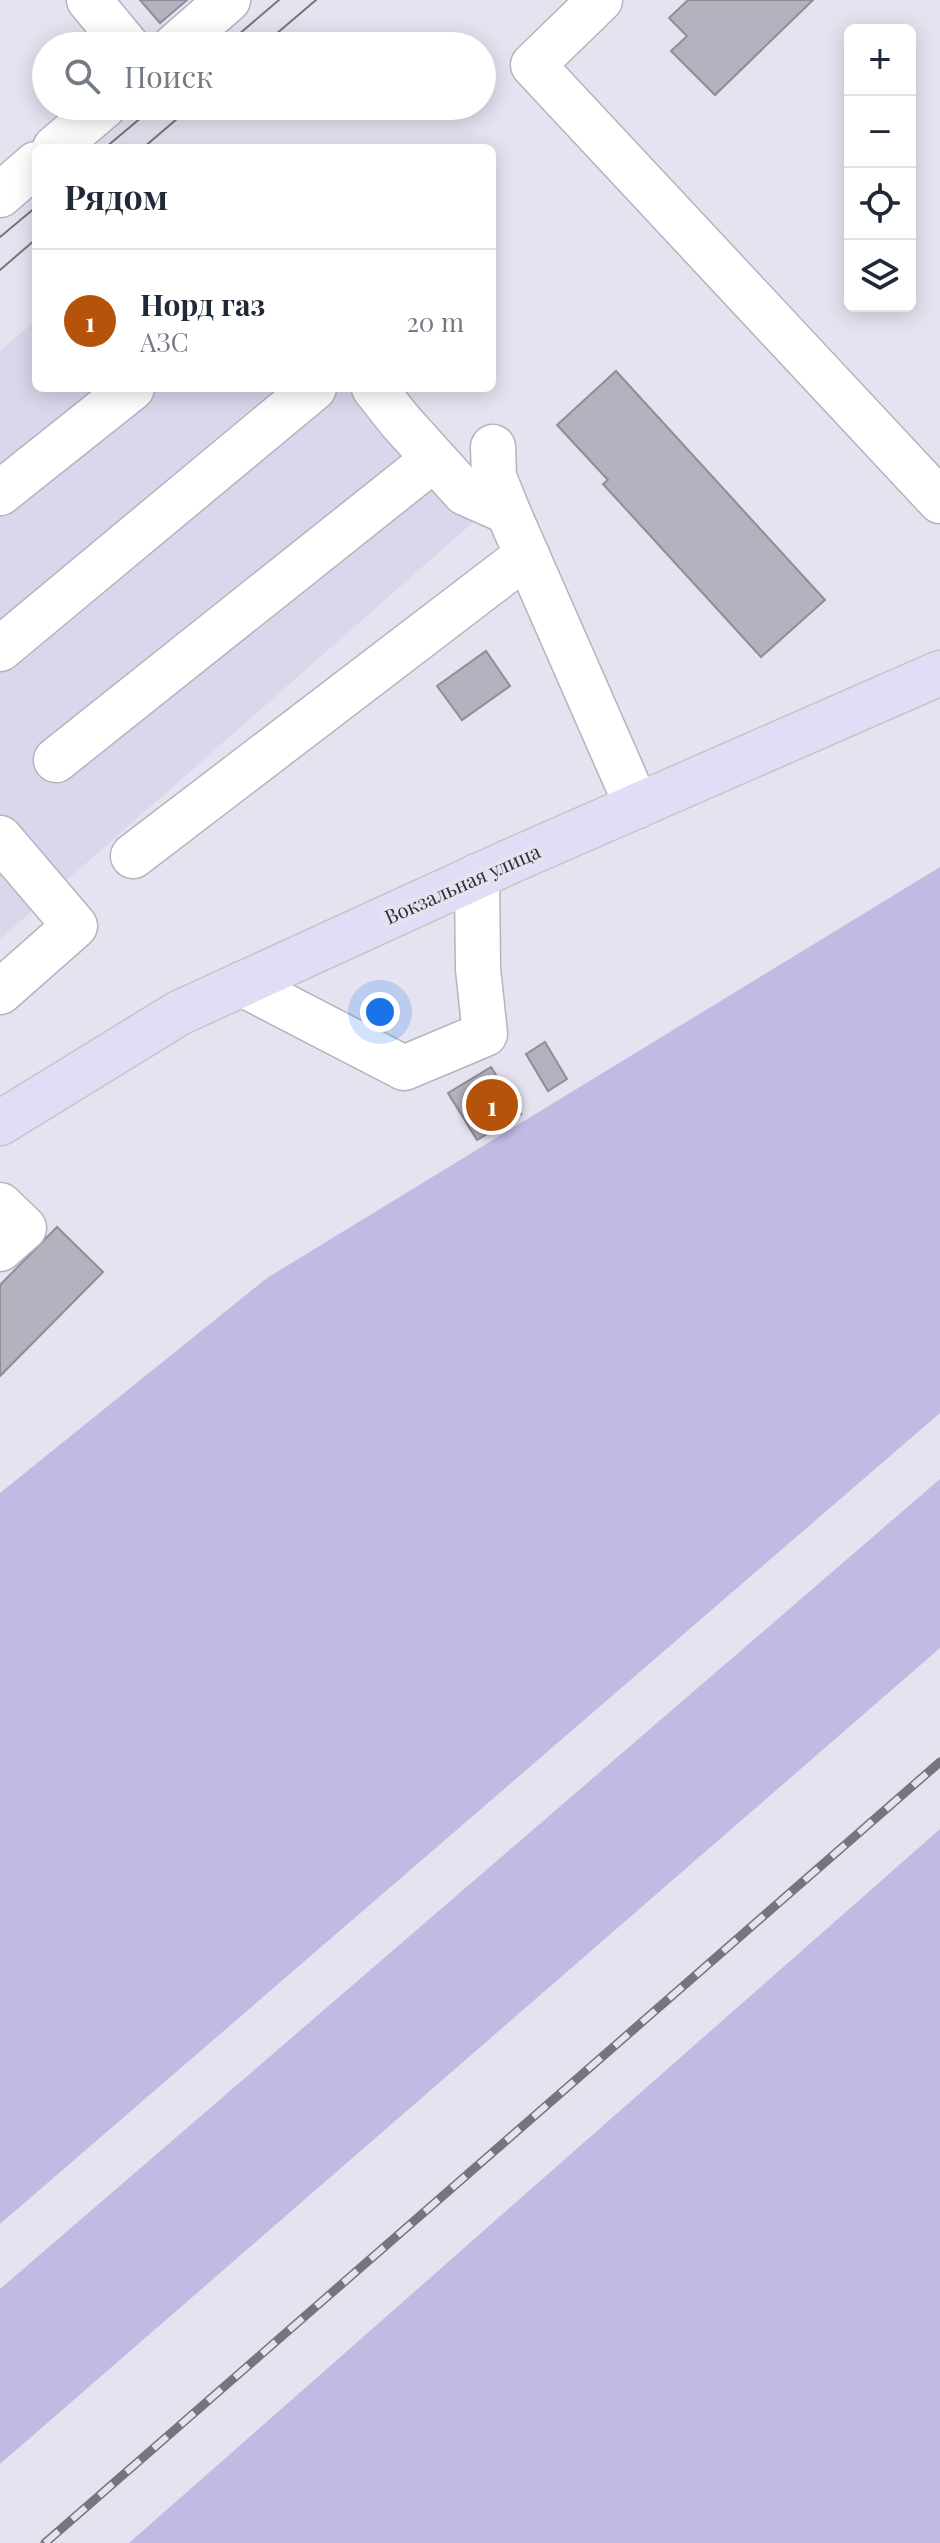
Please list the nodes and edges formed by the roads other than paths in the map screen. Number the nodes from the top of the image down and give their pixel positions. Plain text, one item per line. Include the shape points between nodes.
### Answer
1 (89, 0) edge
2 (228, 0) edge
3 (600, 0) edge
4 (115, 32) edge
5 (191, 32) edge
6 (88, 120) edge
7 (60, 144) edge
8 (32, 167) edge
9 (0, 195) edge
10 (127, 392) edge
11 (309, 392) edge
12 (377, 392) edge
13 (493, 447) dead end
14 (434, 459) junction
15 (0, 493) edge
16 (940, 501) edge
17 (508, 512) junction
18 (527, 555) junction
19 (0, 649) edge
20 (940, 673) edge
21 (56, 760) dead end
22 (637, 806) junction
23 (0, 838) edge
24 (133, 856) dead end
25 (477, 876) junction
26 (242, 984) junction
27 (0, 992) edge
28 (0, 1123) edge
29 (0, 1205) edge
30 (0, 1249) edge

1 - 4 lane
2 - 5 lane
3 - 16 lane via 533,65
6 - 7 lane
8 - 9 lane
10 - 15 lane
11 - 19 lane
12 - 14 lane
13 - 17 lane via 494,477
14 - 17 lane via 465,493
14 - 21 lane
17 - 18 lane
18 - 22 lane
18 - 24 lane
20 - 22 main road, Вокзальная улица
22 - 25 main road, Вокзальная улица
23 - 27 lane via 75,926
25 - 26 main road, Вокзальная улица
25 - 26 lane via 485,1034 404,1068
26 - 28 main road, Вокзальная улица via 179,1013
29 - 30 lane via 24,1228

